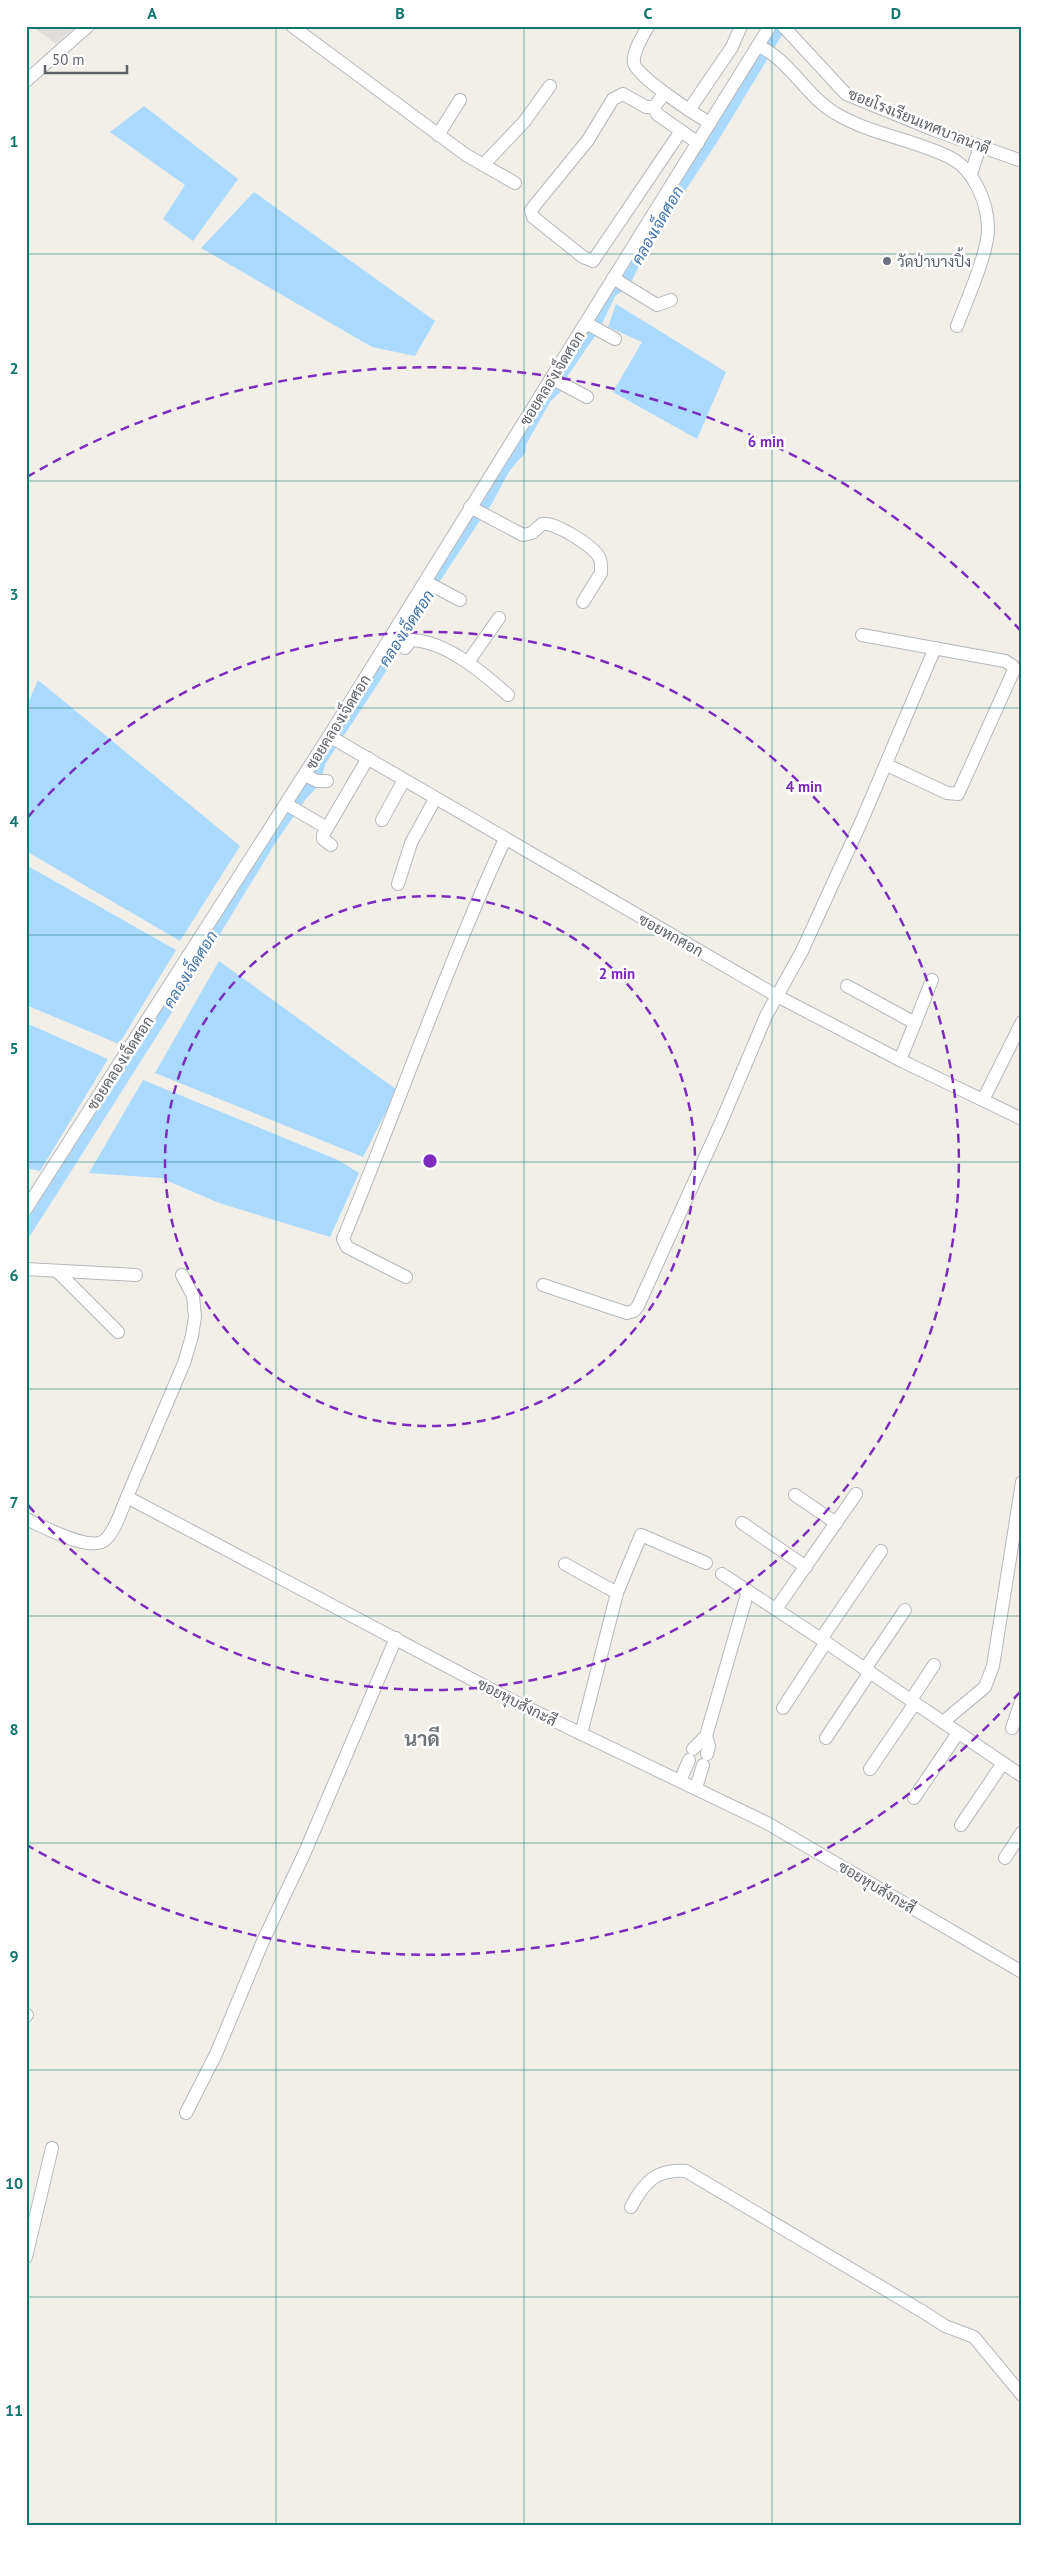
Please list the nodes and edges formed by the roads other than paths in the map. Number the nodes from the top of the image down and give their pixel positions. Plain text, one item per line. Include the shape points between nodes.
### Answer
1 (88, 26) edge
2 (292, 26) edge
3 (648, 26) edge
4 (741, 26) edge
5 (770, 26) edge
6 (787, 30) edge
7 (764, 49) junction
8 (26, 81) edge
9 (550, 86) dead end
10 (664, 94) junction
11 (460, 100) dead end
12 (654, 107) junction
13 (689, 110) junction
14 (710, 123) junction
15 (681, 131) junction
16 (438, 135) junction
17 (698, 143) junction
18 (980, 146) junction
19 (1022, 161) edge
20 (483, 165) junction
21 (971, 174) junction
22 (515, 183) dead end
23 (616, 280) junction
24 (671, 300) dead end
25 (957, 326) dead end
26 (592, 327) junction
27 (615, 339) dead end
28 (554, 380) junction
29 (588, 397) dead end
30 (474, 508) junction
31 (426, 582) junction
32 (460, 600) dead end
33 (583, 602) dead end
34 (499, 618) dead end
35 (862, 634) dead end
36 (395, 642) junction
37 (935, 648) junction
38 (468, 662) junction
39 (508, 695) dead end
40 (329, 736) junction
41 (887, 765) junction
42 (364, 767) junction
43 (399, 788) junction
44 (430, 806) junction
45 (292, 808) junction
46 (382, 820) dead end
47 (327, 828) junction
48 (505, 839) junction
49 (331, 845) dead end
50 (398, 884) dead end
51 (932, 980) dead end
52 (847, 986) dead end
53 (774, 1000) junction
54 (1022, 1022) edge
55 (915, 1023) junction
56 (900, 1060) junction
57 (983, 1100) junction
58 (1022, 1119) edge
59 (26, 1209) edge
60 (26, 1269) edge
61 (56, 1272) junction
62 (136, 1275) dead end
63 (182, 1275) dead end
64 (406, 1277) dead end
65 (543, 1285) dead end
66 (118, 1332) dead end
67 (1022, 1482) edge
68 (856, 1494) dead end
69 (795, 1495) dead end
70 (1021, 1496) edge
71 (128, 1497) junction
72 (26, 1519) edge
73 (742, 1523) dead end
74 (836, 1523) junction
75 (881, 1551) dead end
76 (1016, 1554) edge
77 (706, 1563) dead end
78 (565, 1564) dead end
79 (806, 1567) junction
80 (722, 1574) dead end
81 (748, 1591) junction
82 (617, 1592) junction
83 (776, 1610) junction
84 (904, 1610) dead end
85 (824, 1641) junction
86 (393, 1645) junction
87 (934, 1665) dead end
88 (868, 1670) junction
89 (1022, 1699) edge
90 (913, 1702) junction
91 (783, 1708) dead end
92 (943, 1722) junction
93 (1012, 1728) dead end
94 (958, 1733) junction
95 (581, 1734) junction
96 (706, 1736) junction
97 (826, 1738) dead end
98 (1003, 1763) junction
99 (870, 1769) dead end
100 (1022, 1776) edge
101 (680, 1781) junction
102 (696, 1788) junction
103 (914, 1798) dead end
104 (961, 1825) dead end
105 (1022, 1832) edge
106 (1005, 1858) dead end
107 (1022, 1972) edge
108 (186, 2113) dead end
109 (52, 2148) dead end
110 (631, 2207) dead end
111 (28, 2244) edge
112 (26, 2257) edge
113 (1022, 2395) edge

1 - 8 street
2 - 16 street
3 - 10 street via 634,64
4 - 13 street via 732,47
5 - 7 street, ซอยคลองเจ็ดศอก
6 - 18 street, ซอยโรงเรียนเทศบาลนาดี via 846,94
7 - 14 street, ซอยคลองเจ็ดศอก
7 - 21 street via 833,112 861,127 950,158
9 - 20 street via 524,122
10 - 12 street
10 - 13 street
11 - 16 street
12 - 15 street via 657,114
12 - 15 street via 646,107 623,94 617,95 588,140 531,210 533,217 583,257 591,262 595,260
13 - 14 street
14 - 17 street, ซอยคลองเจ็ดศอก
15 - 17 street
16 - 20 street
17 - 23 street, ซอยคลองเจ็ดศอก
18 - 19 street, ซอยโรงเรียนเทศบาลนาดี
18 - 21 street
20 - 22 street
21 - 25 street via 981,197 988,229
23 - 24 street via 657,305
23 - 26 street, ซอยคลองเจ็ดศอก
26 - 27 street
26 - 28 street, ซอยคลองเจ็ดศอก
28 - 29 street
28 - 30 street, ซอยคลองเจ็ดศอก
30 - 31 street, ซอยคลองเจ็ดศอก
30 - 33 street via 523,535 542,524 554,524 593,550 599,557 601,573
31 - 32 street
31 - 36 street, ซอยคลองเจ็ดศอก
34 - 38 street
35 - 37 street
36 - 38 street via 405,648 411,640 419,640
36 - 40 street, ซอยคลองเจ็ดศอก
37 - 41 street
37 - 41 street via 1005,661 1013,666 1013,674 958,794 947,793
38 - 39 street
40 - 42 street, ซอยหกศอก
40 - 45 street, ซอยคลองเจ็ดศอก via 315,779
41 - 53 street via 802,951
42 - 43 street, ซอยหกศอก
42 - 47 street
43 - 44 street, ซอยหกศอก
43 - 46 street
44 - 48 street, ซอยหกศอก
44 - 50 street via 410,844
45 - 47 street
45 - 59 street, ซอยคลองเจ็ดศอก
47 - 49 street via 323,839
48 - 53 street, ซอยหกศอก
48 - 64 street via 449,968 343,1239 346,1247
51 - 55 street
52 - 55 street
53 - 56 street, ซอยหกศอก
53 - 65 street via 634,1311 627,1313
54 - 57 street
55 - 56 street
56 - 57 street, ซอยหกศอก
57 - 58 street, ซอยหกศอก
60 - 61 street
61 - 62 street
61 - 66 street
63 - 71 street via 193,1296 195,1317 192,1336 184,1363
67 - 70 street
68 - 74 street
69 - 74 street
70 - 76 street
71 - 72 street via 110,1534 97,1545 83,1543
71 - 86 street, ซอยหุบสังกะสี
73 - 79 street
74 - 79 street
75 - 85 street
76 - 92 street via 989,1678 979,1692
77 - 82 street via 641,1535
78 - 82 street
79 - 83 street
80 - 81 street
81 - 83 street
81 - 96 street
82 - 95 street
83 - 85 street
84 - 88 street
85 - 88 street
85 - 91 street
86 - 95 street, ซอยหุบสังกะสี
86 - 108 street via 216,2054
87 - 90 street
88 - 90 street
88 - 97 street
89 - 93 street
90 - 92 street
90 - 99 street
92 - 94 street
94 - 98 street
94 - 103 street
95 - 101 street, ซอยหุบสังกะสี
96 - 101 street via 691,1755
96 - 102 street via 709,1746
98 - 100 street
98 - 104 street
101 - 102 street, ซอยหุบสังกะสี
102 - 107 street, ซอยหุบสังกะสี via 811,1847
105 - 106 street
109 - 111 street
110 - 113 street via 649,2181 669,2170 686,2171 945,2326 974,2338
111 - 112 street

